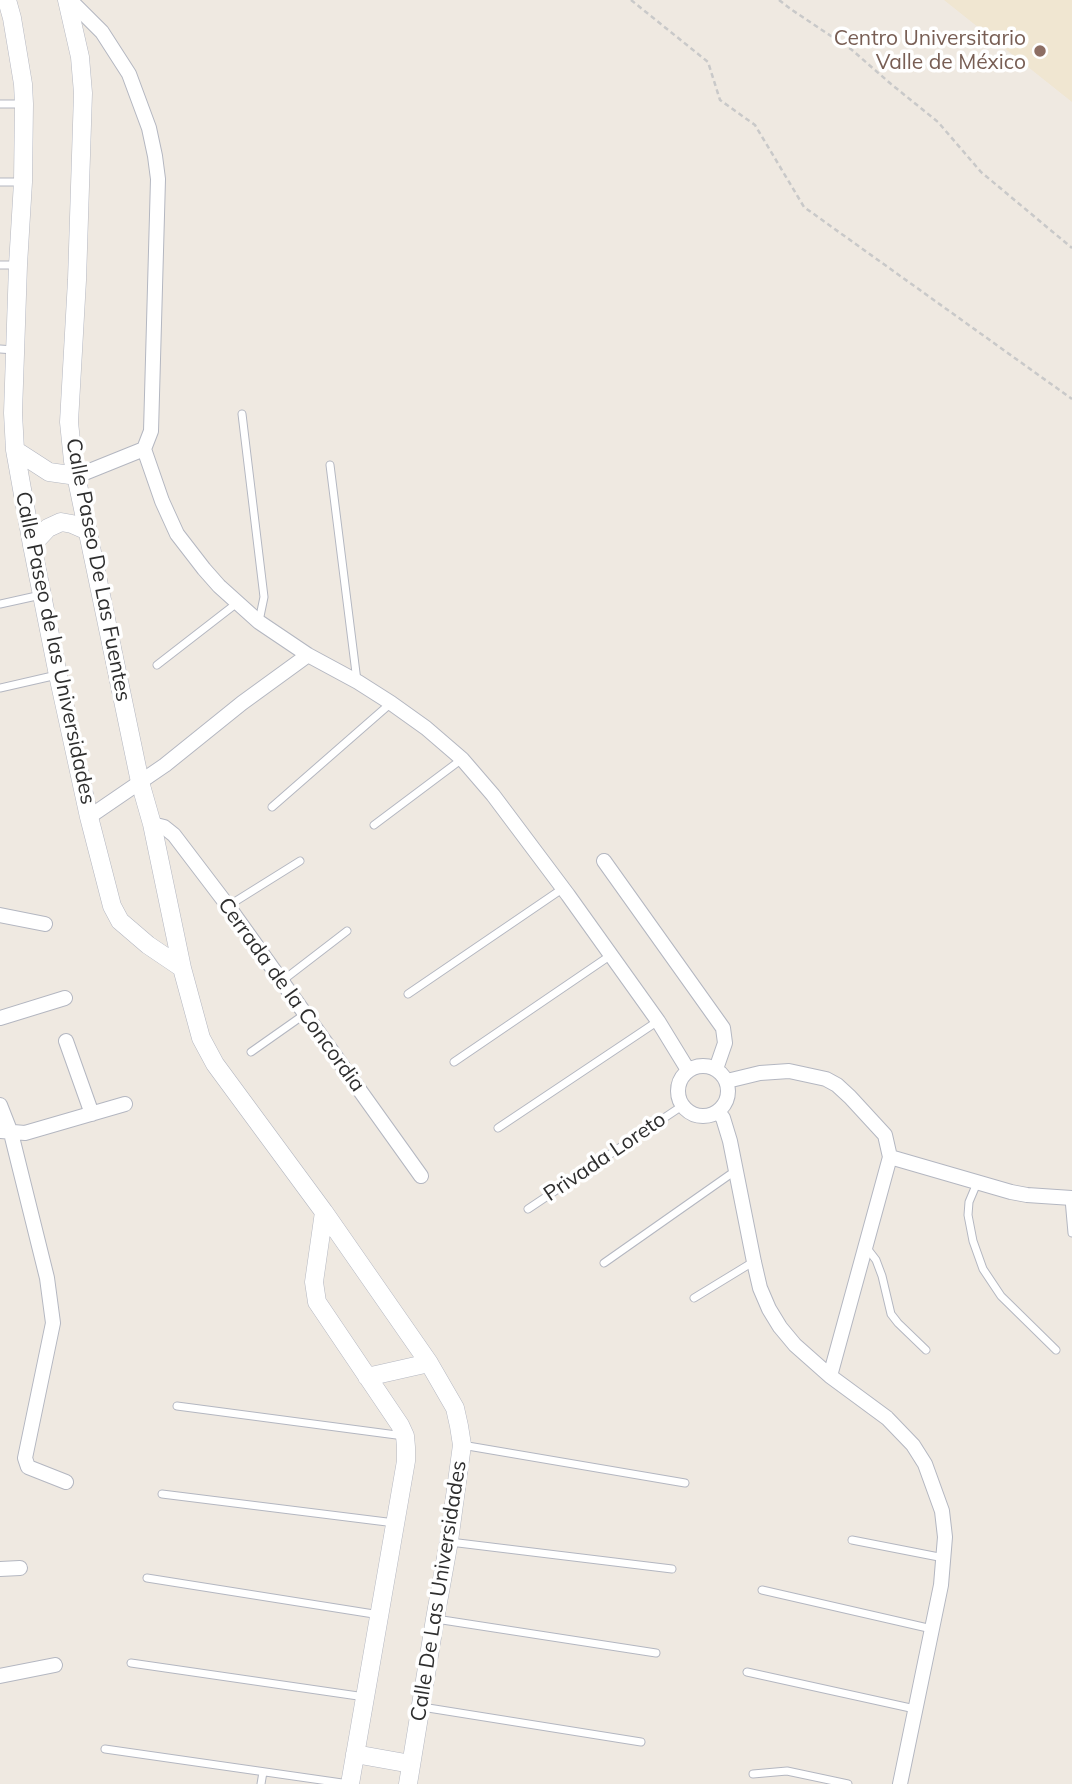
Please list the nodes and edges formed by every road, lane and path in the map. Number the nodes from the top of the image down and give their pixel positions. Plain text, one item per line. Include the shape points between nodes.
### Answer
1 (8, 0) edge
2 (69, 0) edge
3 (631, 0) edge
4 (779, 0) edge
5 (6, 18) edge
6 (0, 104) edge
7 (24, 104) junction
8 (0, 182) edge
9 (23, 182) junction
10 (1072, 248) edge
11 (9, 265) edge
12 (7, 350) edge
13 (1072, 398) edge
14 (242, 414) dead end
15 (144, 449) junction
16 (15, 450) junction
17 (330, 465) dead end
18 (77, 476) junction
19 (88, 531) junction
20 (32, 545) junction
21 (42, 595) junction
22 (237, 603) junction
23 (0, 604) edge
24 (258, 622) junction
25 (308, 655) junction
26 (158, 665) dead end
27 (58, 675) junction
28 (358, 682) junction
29 (0, 688) edge
30 (391, 703) junction
31 (461, 759) junction
32 (140, 782) junction
33 (272, 807) dead end
34 (89, 817) junction
35 (152, 824) junction
36 (374, 825) dead end
37 (300, 861) dead end
38 (604, 861) dead end
39 (562, 889) junction
40 (228, 906) junction
41 (0, 915) edge
42 (45, 924) dead end
43 (347, 931) dead end
44 (611, 956) junction
45 (181, 968) junction
46 (282, 981) junction
47 (408, 994) dead end
48 (65, 998) dead end
49 (305, 1014) junction
50 (0, 1018) edge
51 (658, 1021) junction
52 (66, 1041) dead end
53 (251, 1052) dead end
54 (454, 1062) dead end
55 (716, 1069) junction
56 (688, 1070) junction
57 (727, 1082) junction
58 (125, 1104) dead end
59 (0, 1105) edge
60 (682, 1105) junction
61 (718, 1112) junction
62 (92, 1114) junction
63 (498, 1128) dead end
64 (5, 1132) edge
65 (890, 1157) junction
66 (736, 1170) junction
67 (421, 1176) dead end
68 (977, 1183) junction
69 (1070, 1198) edge
70 (528, 1209) dead end
71 (324, 1212) junction
72 (1072, 1233) edge
73 (866, 1246) junction
74 (754, 1262) junction
75 (604, 1263) dead end
76 (694, 1298) dead end
77 (926, 1350) dead end
78 (1056, 1350) dead end
79 (429, 1363) junction
80 (830, 1376) junction
81 (367, 1377) junction
82 (177, 1406) dead end
83 (405, 1436) junction
84 (462, 1445) junction
85 (66, 1482) dead end
86 (685, 1483) dead end
87 (162, 1494) dead end
88 (395, 1523) junction
89 (852, 1540) dead end
90 (449, 1541) junction
91 (944, 1558) junction
92 (20, 1568) dead end
93 (0, 1569) edge
94 (672, 1569) dead end
95 (147, 1577) dead end
96 (762, 1590) dead end
97 (380, 1615) junction
98 (435, 1619) junction
99 (933, 1629) junction
100 (656, 1653) dead end
101 (131, 1663) dead end
102 (55, 1665) dead end
103 (747, 1672) dead end
104 (0, 1676) edge
105 (366, 1697) junction
106 (421, 1707) junction
107 (915, 1709) junction
108 (641, 1742) dead end
109 (105, 1749) dead end
110 (355, 1754) junction
111 (411, 1764) junction
112 (263, 1772) junction
113 (753, 1774) dead end
114 (261, 1784) edge
115 (350, 1784) edge
116 (408, 1784) edge
117 (848, 1784) edge
118 (901, 1784) edge

1 - 5 street, Calle Paseo de las Universidades
2 - 15 street via 102,32 129,75 155,156 158,207 152,418
2 - 18 street, Calle Paseo De Las Fuentes via 83,93 69,422
3 - 13 path via 708,62 720,100 755,125 803,207
4 - 10 path via 852,50 938,122 981,172
5 - 7 street, Calle Paseo de las Universidades
6 - 7 lane
7 - 9 street, Calle Paseo de las Universidades
8 - 9 lane
9 - 11 street, Calle Paseo de las Universidades
11 - 12 street, Calle Paseo de las Universidades
12 - 16 street, Calle Paseo de las Universidades
14 - 24 lane via 264,597
15 - 18 street
15 - 22 street via 177,534
16 - 18 street via 49,472
16 - 20 street, Calle Paseo de las Universidades
17 - 28 lane
18 - 19 street, Calle Paseo De Las Fuentes
19 - 20 street via 61,522
19 - 32 street, Calle Paseo De Las Fuentes
20 - 21 street, Calle Paseo de las Universidades
21 - 23 lane
21 - 27 street, Calle Paseo de las Universidades
22 - 24 street
22 - 26 lane
24 - 25 street
25 - 28 street
25 - 32 street
27 - 29 lane
27 - 34 street, Calle Paseo de las Universidades
28 - 30 street
30 - 31 street
30 - 33 lane
31 - 36 lane
31 - 39 street
32 - 34 street
32 - 35 street, Calle Paseo De Las Fuentes
34 - 45 street, Calle Paseo de las Universidades via 120,921
35 - 40 street, Cerrada de la Concordia via 174,835
35 - 45 street, Calle Paseo De Las Fuentes
37 - 40 lane
38 - 55 street via 723,1028 724,1043
39 - 44 street
39 - 47 lane
40 - 46 street, Cerrada de la Concordia
41 - 42 street
43 - 46 lane
44 - 51 street
44 - 54 lane
45 - 71 street, Calle Paseo De Las Fuentes via 201,1038 215,1064
46 - 49 street, Cerrada de la Concordia
48 - 50 street
49 - 53 lane
49 - 67 street, Cerrada de la Concordia
51 - 56 street
51 - 63 lane
52 - 62 street
55 - 56 street via 702,1065
55 - 57 street
56 - 60 street via 679,1083
57 - 61 street via 729,1093
57 - 65 street via 789,1071 826,1079 877,1125 885,1135
58 - 62 street
59 - 64 street
60 - 61 street via 695,1115
60 - 70 lane, Privada Loreto
61 - 66 street
62 - 64 street via 25,1133
64 - 85 street via 47,1278 53,1323 25,1458 28,1467
65 - 68 street
65 - 73 street
66 - 74 street
66 - 75 lane
68 - 69 street via 1027,1195
68 - 78 lane via 968,1215 983,1269 1001,1296
69 - 72 lane
71 - 79 street, Calle De Las Universidades
71 - 81 street via 314,1282 317,1302
73 - 77 lane via 882,1276 891,1314
73 - 80 street
74 - 76 lane
74 - 80 street via 764,1298 780,1327
79 - 81 street
79 - 84 street, Calle De Las Universidades via 455,1408
80 - 91 street via 887,1418 920,1455 942,1511
81 - 83 street
82 - 83 lane
83 - 88 street via 406,1461
84 - 86 lane
84 - 90 street, Calle De Las Universidades
87 - 88 lane
88 - 97 street
89 - 91 lane
90 - 94 lane
90 - 98 street, Calle De Las Universidades
91 - 99 street
92 - 93 street
95 - 97 lane
96 - 99 lane
97 - 105 street
98 - 100 lane
98 - 106 street, Calle De Las Universidades
99 - 107 street
101 - 105 lane
102 - 104 street
103 - 107 lane
105 - 110 street
106 - 108 lane
106 - 111 street, Calle De Las Universidades
107 - 118 street
109 - 112 lane
110 - 111 street
110 - 115 street
111 - 116 street, Calle De Las Universidades
112 - 114 lane
112 - 115 lane
113 - 117 lane via 787,1771

